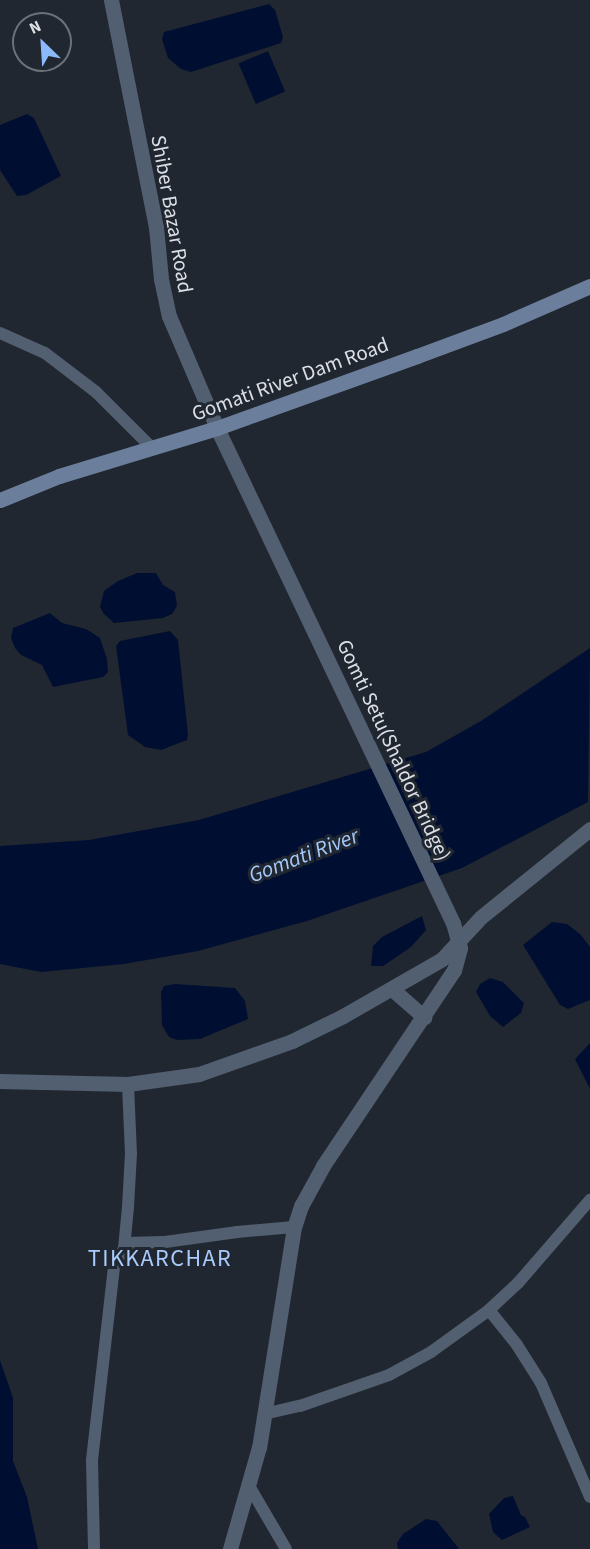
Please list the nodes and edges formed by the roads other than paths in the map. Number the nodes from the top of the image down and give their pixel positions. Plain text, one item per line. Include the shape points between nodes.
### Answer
1 (111, 0) edge
2 (590, 286) edge
3 (0, 333) edge
4 (217, 428) junction
5 (152, 448) junction
6 (0, 500) edge
7 (297, 594) joint
8 (590, 829) edge
9 (459, 939) junction
10 (392, 989) junction
11 (424, 1017) junction
12 (0, 1081) edge
13 (128, 1084) junction
14 (590, 1200) edge
15 (294, 1227) junction
16 (125, 1243) junction
17 (489, 1310) junction
18 (264, 1414) junction
19 (248, 1484) junction
20 (590, 1497) edge
21 (94, 1549) edge
22 (230, 1549) edge
23 (286, 1549) edge

1 - 4 street, Shiber Bazar Road via 156,227 164,299
2 - 4 main road, Gomati River Dam Road via 502,324
3 - 5 street via 45,354 96,392
4 - 5 main road, Gomati River Dam Road
4 - 7 street, Shiber Bazar Road
5 - 6 main road, Gomati River Dam Road via 59,476
7 - 9 street, Gomti Setu(Shaldor Bridge)
8 - 9 street
9 - 10 street via 442,959
9 - 11 street via 459,958
10 - 11 street
10 - 13 street via 292,1041 246,1059 199,1074
11 - 15 street via 322,1166
12 - 13 street
13 - 16 street via 131,1154
14 - 17 street via 518,1283
15 - 16 street
15 - 18 street
16 - 21 street via 114,1267 92,1460
17 - 18 street via 431,1352 389,1376
17 - 20 street via 541,1383
18 - 19 street
19 - 22 street
19 - 23 street

